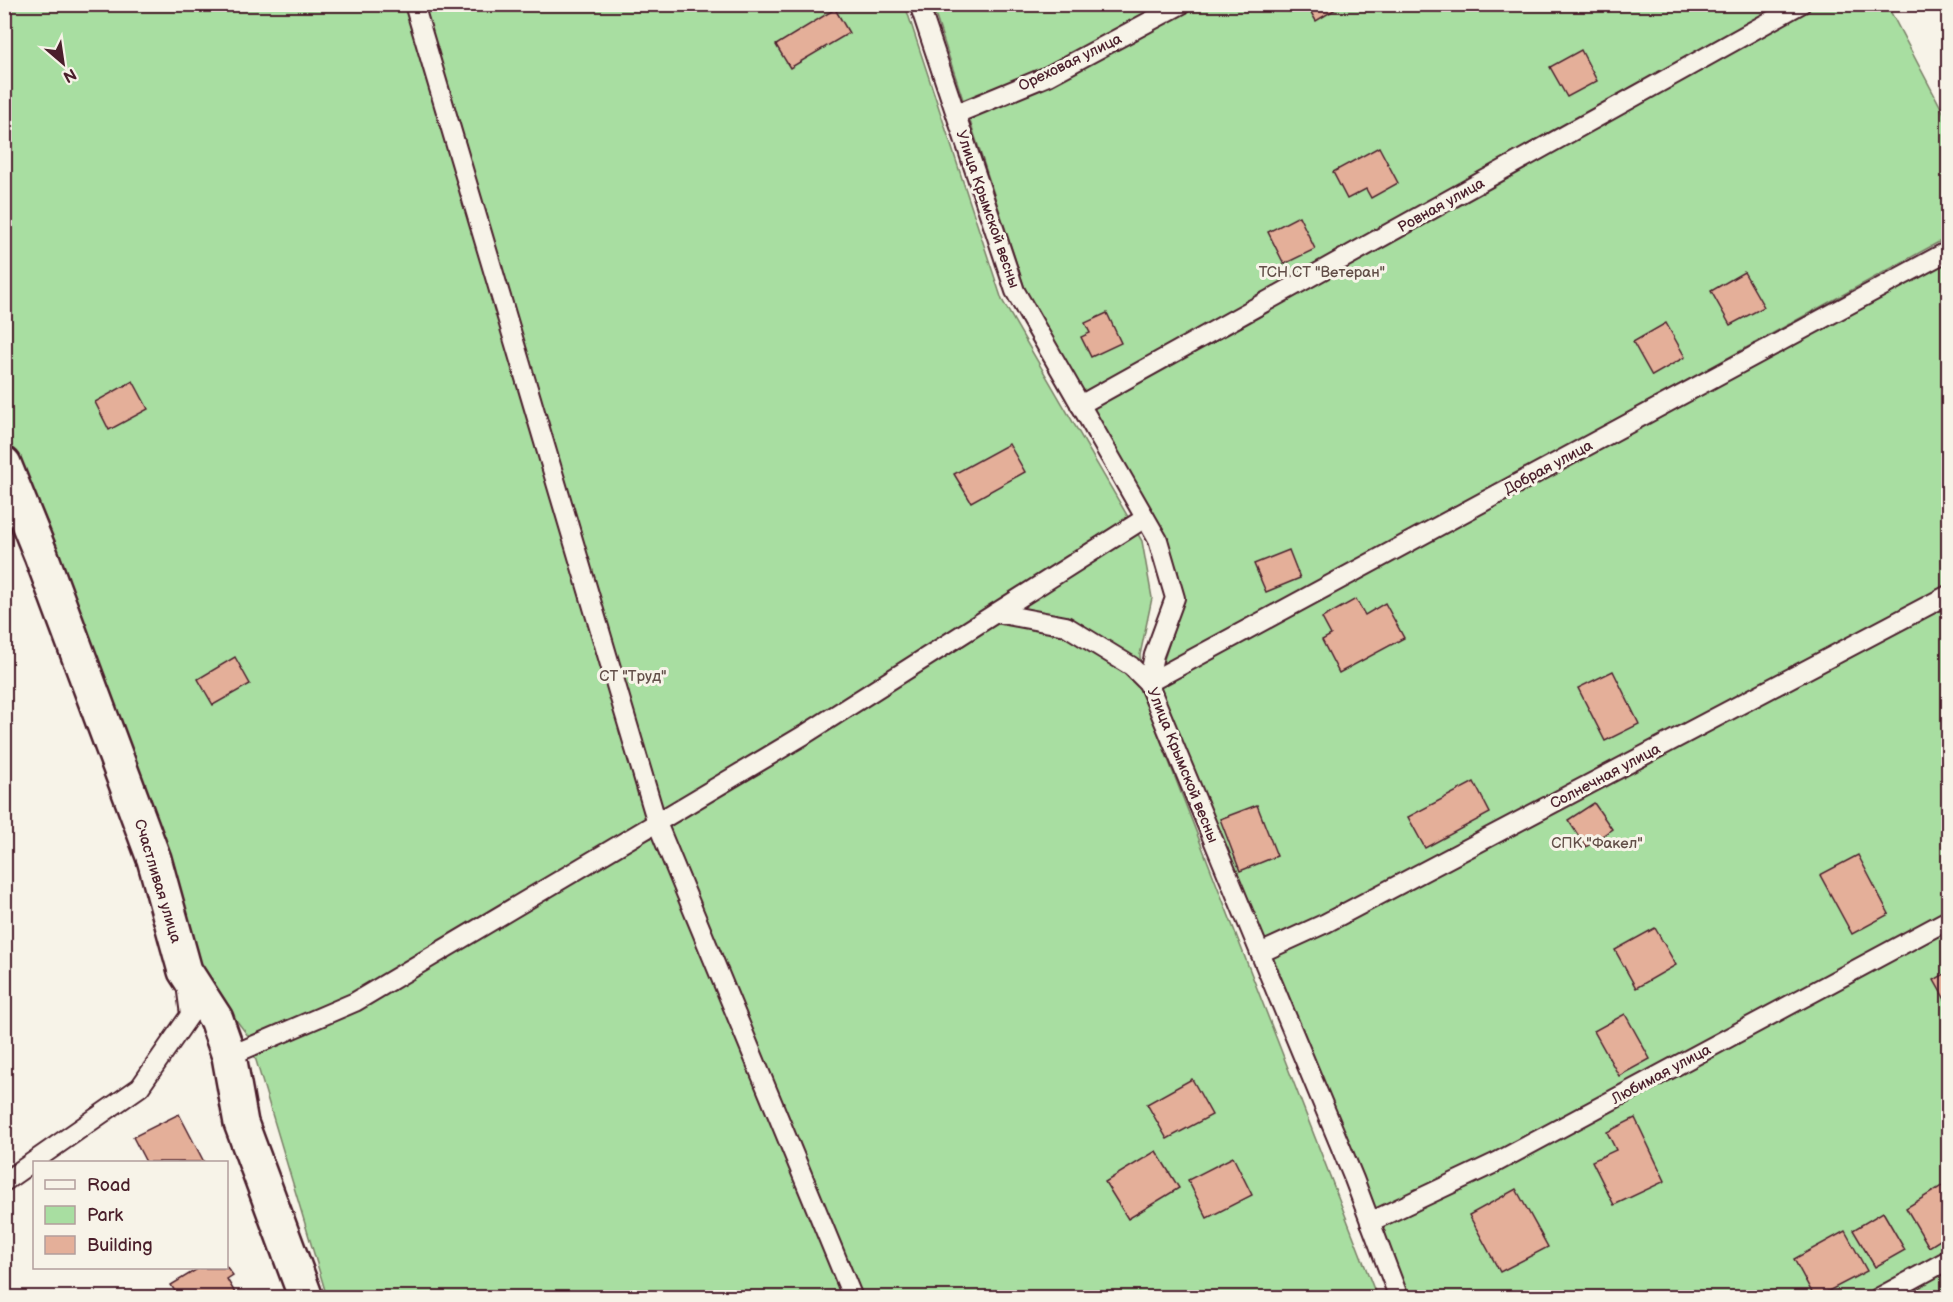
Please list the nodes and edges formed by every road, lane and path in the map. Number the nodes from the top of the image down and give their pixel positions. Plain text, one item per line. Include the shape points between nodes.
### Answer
1 (414, 4) edge
2 (919, 4) edge
3 (1182, 4) edge
4 (1801, 4) edge
5 (956, 114) junction
6 (1948, 251) edge
7 (1080, 405) junction
8 (4, 465) edge
9 (1145, 518) junction
10 (1948, 595) edge
11 (996, 613) junction
12 (1148, 683) junction
13 (657, 823) junction
14 (1948, 920) edge
15 (1260, 953) junction
16 (185, 971) junction
17 (229, 1056) junction
18 (34, 1161) edge
19 (33, 1162) edge
20 (4, 1182) edge
21 (1370, 1222) junction
22 (1948, 1260) edge
23 (306, 1298) edge
24 (853, 1298) edge
25 (1399, 1298) edge
26 (1878, 1298) edge

1 - 13 lane
2 - 5 lane, Улица Крымской весны
3 - 5 lane, Ореховая улица via 1048,76
4 - 7 lane, Ровная улица
5 - 7 lane, Улица Крымской весны via 1015,291
6 - 12 lane, Добрая улица
7 - 9 lane, Улица Крымской весны
8 - 16 street, Счастливая улица via 154,859
9 - 11 lane
9 - 12 lane, Улица Крымской весны via 1158,540 1175,598
10 - 15 lane, Солнечная улица via 1326,923
11 - 12 lane via 1066,626 1131,666
11 - 13 lane
12 - 15 lane, Улица Крымской весны
13 - 17 lane via 355,1002
13 - 24 lane
14 - 21 lane, Любимая улица via 1497,1162
15 - 21 lane, Улица Крымской весны
16 - 17 street, Счастливая улица via 216,1019
16 - 18 lane via 190,1015 140,1087
17 - 23 street, Счастливая улица via 241,1123
19 - 20 lane
21 - 25 lane, Улица Крымской весны
22 - 26 lane

